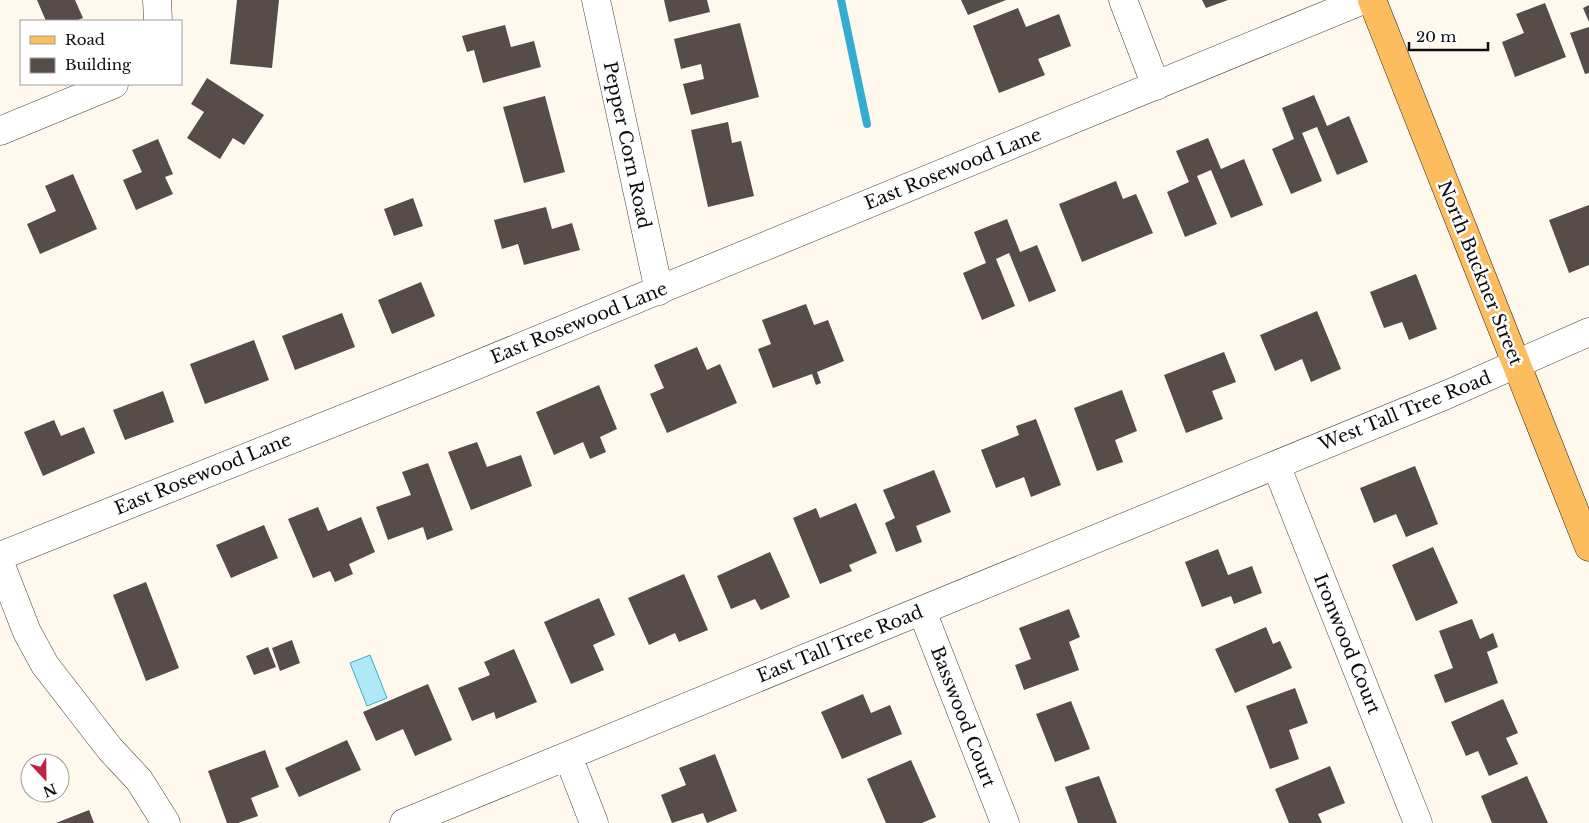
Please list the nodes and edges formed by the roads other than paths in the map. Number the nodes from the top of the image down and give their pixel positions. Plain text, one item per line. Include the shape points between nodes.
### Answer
1 (157, 0) edge
2 (596, 0) edge
3 (1123, 0) edge
4 (1363, 0) edge
5 (1372, 0) edge
6 (158, 20) edge
7 (112, 85) edge
8 (1156, 86) junction
9 (0, 131) edge
10 (659, 290) junction
11 (1589, 332) edge
12 (1517, 365) junction
13 (1276, 465) junction
14 (1589, 547) edge
15 (0, 556) edge
16 (0, 563) edge
17 (922, 611) junction
18 (568, 756) junction
19 (166, 823) edge
20 (404, 823) edge
21 (594, 823) edge
22 (1005, 823) edge
23 (1418, 823) edge

1 - 6 street
2 - 10 street, Pepper Corn Road
3 - 8 street
4 - 8 street, East Rosewood Lane
5 - 12 main road, North Buckner Street
7 - 9 street
8 - 10 street, East Rosewood Lane
10 - 15 street, East Rosewood Lane
11 - 12 street, West Tall Tree Road via 1522,359
12 - 13 street, West Tall Tree Road
12 - 14 main road, North Buckner Street
13 - 17 street, East Tall Tree Road
13 - 23 street, Ironwood Court
16 - 19 street via 27,632 45,666 138,780
17 - 18 street, East Tall Tree Road
17 - 22 street, Basswood Court
18 - 20 street, East Tall Tree Road
18 - 21 street

